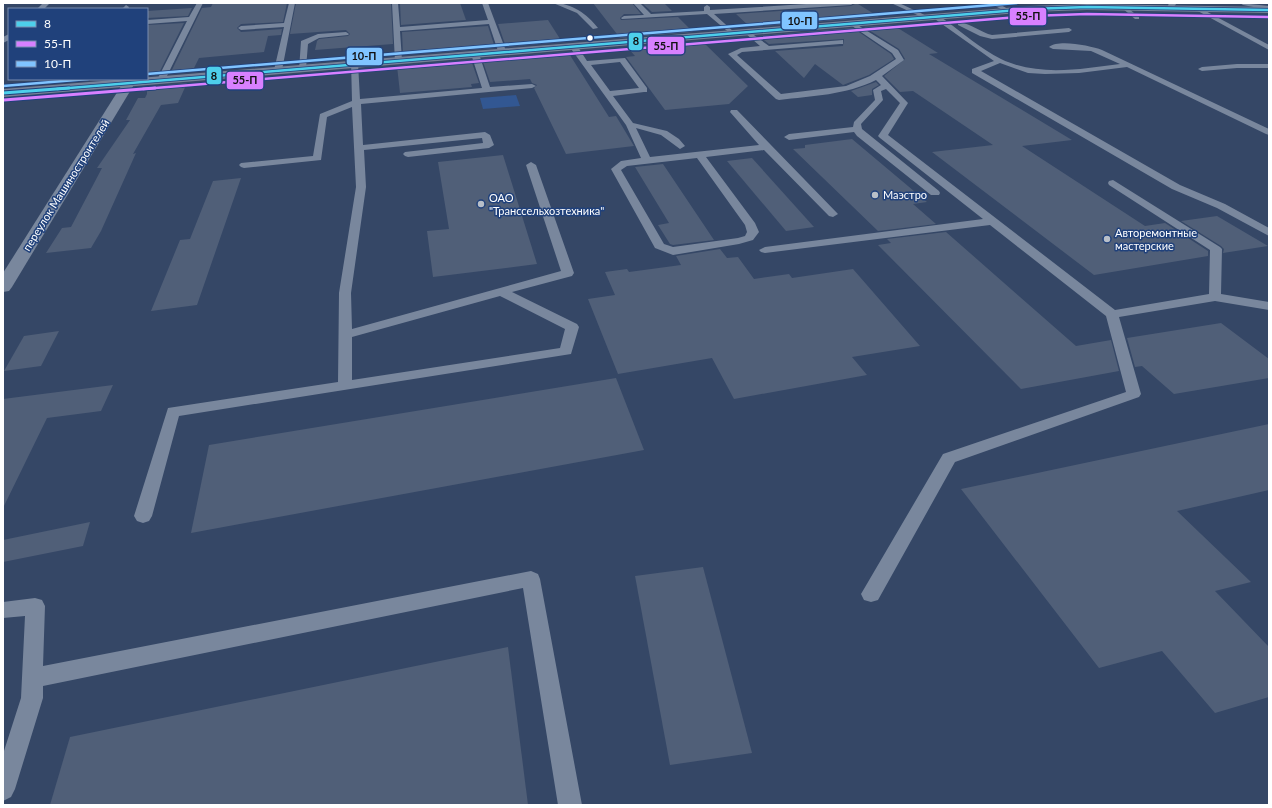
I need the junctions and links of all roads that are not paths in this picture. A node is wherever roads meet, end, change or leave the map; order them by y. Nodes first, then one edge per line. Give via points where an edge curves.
1 (200, 3) edge
2 (292, 3) edge
3 (395, 3) edge
4 (485, 3) edge
5 (556, 3) edge
6 (636, 3) edge
7 (706, 3) edge
8 (851, 3) edge
9 (894, 3) edge
10 (992, 3) edge
11 (1243, 3) edge
12 (1097, 5) edge
13 (1172, 6) edge
14 (1124, 7) junction
15 (675, 8) dead end
16 (1198, 9) junction
17 (1269, 9) edge
18 (1007, 10) junction
19 (707, 11) junction
20 (680, 14) junction
21 (649, 16) junction
22 (930, 17) junction
23 (624, 18) dead end
24 (1137, 18) dead end
25 (192, 19) junction
26 (943, 21) junction
27 (491, 22) junction
28 (851, 23) junction
29 (151, 24) edge
30 (288, 25) junction
31 (241, 28) dead end
32 (595, 28) dead end
33 (396, 29) junction
34 (1069, 30) dead end
35 (748, 32) junction
36 (732, 33) junction
37 (346, 34) dead end
38 (840, 42) dead end
39 (1265, 44) edge
40 (573, 46) junction
41 (1053, 47) dead end
42 (767, 48) junction
43 (1269, 48) edge
44 (502, 51) junction
45 (474, 54) junction
46 (398, 60) junction
47 (999, 61) junction
48 (586, 63) junction
49 (354, 64) junction
50 (1128, 66) junction
51 (1269, 66) edge
52 (302, 68) junction
53 (1202, 69) dead end
54 (278, 70) junction
55 (877, 76) junction
56 (161, 80) junction
57 (129, 83) junction
58 (532, 86) dead end
59 (886, 86) junction
60 (487, 90) junction
61 (607, 94) junction
62 (4, 95) edge
63 (356, 102) junction
64 (734, 112) dead end
65 (630, 125) junction
66 (857, 129) junction
67 (1269, 132) edge
68 (789, 137) dead end
69 (680, 146) dead end
70 (766, 147) junction
71 (359, 148) junction
72 (408, 154) dead end
73 (700, 155) junction
74 (647, 161) junction
75 (244, 165) dead end
76 (531, 165) dead end
77 (1112, 183) dead end
78 (935, 193) dead end
79 (833, 214) dead end
80 (993, 220) junction
81 (1269, 233) edge
82 (765, 250) dead end
83 (3, 287) edge
84 (502, 292) junction
85 (1215, 297) junction
86 (1269, 306) edge
87 (1112, 314) junction
88 (345, 335) junction
89 (345, 386) junction
90 (143, 516) dead end
91 (870, 594) dead end
92 (3, 610) edge
93 (33, 678) junction
94 (3, 788) edge
95 (570, 805) edge

1 - 25 lane
2 - 30 lane
3 - 33 lane
4 - 27 lane
5 - 32 lane via 579,12
6 - 21 lane
7 - 19 lane
8 - 19 lane
9 - 22 lane
10 - 18 lane
11 - 17 lane
12 - 14 main road
12 - 18 main road
13 - 14 main road
13 - 16 main road
14 - 24 lane
15 - 20 lane
16 - 17 main road
16 - 39 lane
18 - 22 main road
19 - 20 lane
19 - 36 lane
20 - 21 lane
21 - 23 lane
22 - 26 lane
22 - 28 main road
25 - 29 lane
25 - 56 lane
26 - 34 lane via 958,23 992,37
26 - 47 lane
27 - 33 lane
27 - 44 lane
28 - 35 main road
28 - 55 lane via 895,52 900,60
30 - 31 lane
30 - 54 lane
33 - 46 lane
35 - 36 main road
35 - 42 lane
36 - 40 main road
37 - 52 lane via 318,37 304,43
38 - 42 lane
39 - 43 lane
40 - 44 main road
40 - 48 lane
41 - 50 lane via 1093,48
42 - 55 lane via 741,50 732,54 779,97 844,88
44 - 45 main road
45 - 46 main road
45 - 60 lane
46 - 49 main road
47 - 50 lane via 1025,69 1050,72
47 - 81 lane via 975,71 1176,187 1222,206
48 - 61 lane
48 - 61 lane via 622,60 644,90
49 - 52 main road
49 - 63 lane
50 - 67 lane
51 - 53 lane
52 - 54 main road
54 - 56 main road
55 - 59 lane
56 - 57 main road
57 - 62 main road
57 - 83 street, переулок Машиностроителей
58 - 60 lane
59 - 66 lane via 877,90 879,100 857,124
59 - 80 lane via 904,103 883,136
60 - 63 lane
61 - 65 lane
63 - 71 lane
63 - 75 lane via 323,116 318,158
64 - 70 lane
65 - 69 lane via 646,127 672,137
65 - 74 lane
66 - 68 lane
66 - 78 lane
70 - 73 lane
70 - 79 lane
71 - 72 lane via 485,135 488,145
71 - 88 lane via 361,187 345,293
73 - 74 lane
73 - 74 lane via 751,225 752,232 749,238 739,242 664,250 659,246 616,169 624,163
76 - 84 lane via 568,273
77 - 85 lane via 1216,249
80 - 82 lane
80 - 87 lane
84 - 88 lane
84 - 89 lane via 572,327 566,351
85 - 86 lane
85 - 87 lane
87 - 91 lane via 1134,394 949,458
88 - 89 lane
89 - 90 lane via 173,412
92 - 93 lane via 35,606
93 - 94 lane via 32,698
93 - 95 lane via 531,579

